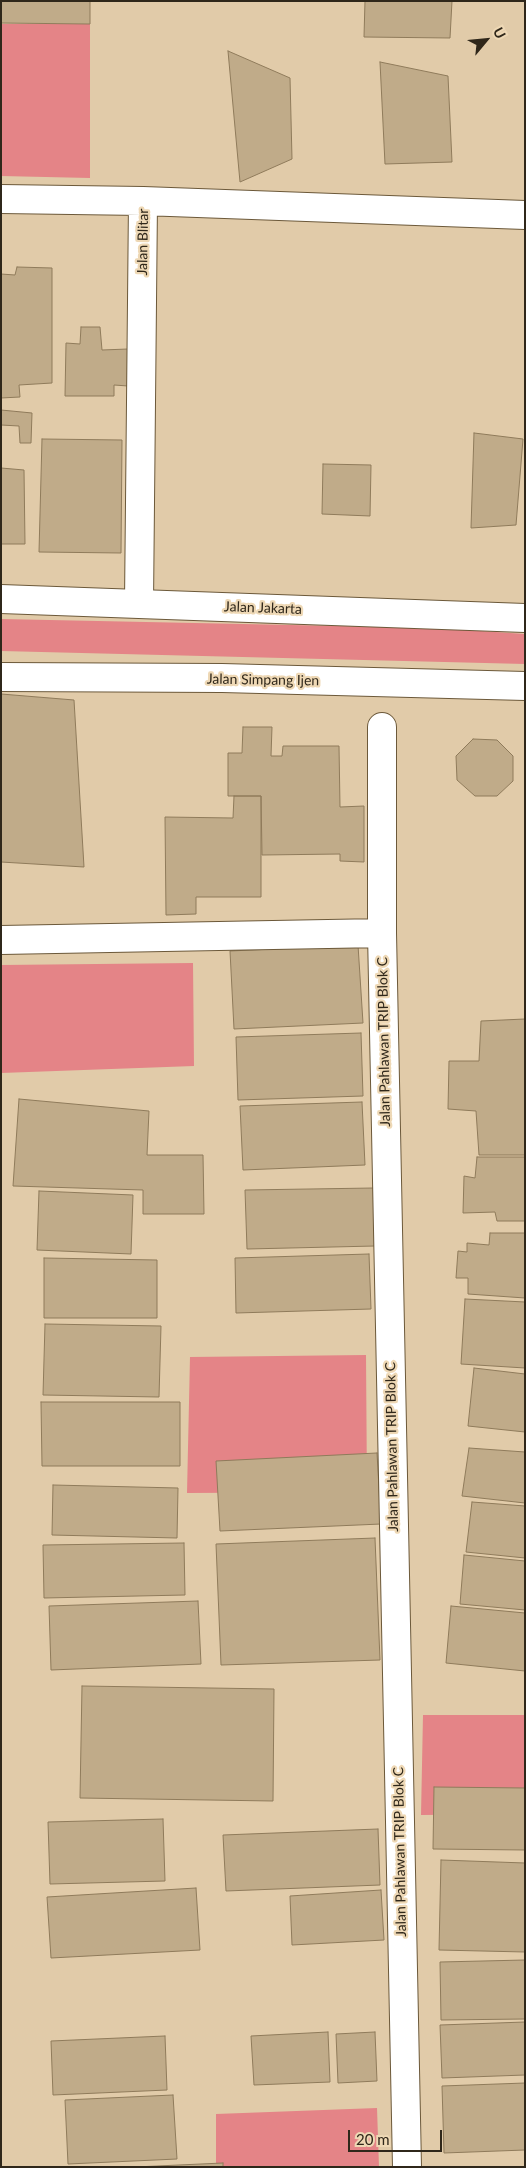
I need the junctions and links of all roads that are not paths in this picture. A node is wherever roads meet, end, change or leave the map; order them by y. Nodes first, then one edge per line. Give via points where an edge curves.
1 (1, 199) edge
2 (143, 202) junction
3 (525, 215) edge
4 (1, 599) edge
5 (139, 603) junction
6 (525, 618) edge
7 (1, 677) edge
8 (525, 686) edge
9 (382, 727) dead end
10 (382, 933) junction
11 (1, 940) edge
12 (407, 2167) edge

1 - 2 street
2 - 3 street, Jalan Blitar
2 - 5 street, Jalan Blitar
4 - 5 street, Jalan Jakarta
5 - 6 street, Jalan Jakarta
7 - 8 street, Jalan Simpang Ijen via 222,678
9 - 10 street, Jalan Pahlawan TRIP Blok C
10 - 11 street
10 - 12 street, Jalan Pahlawan TRIP Blok C

